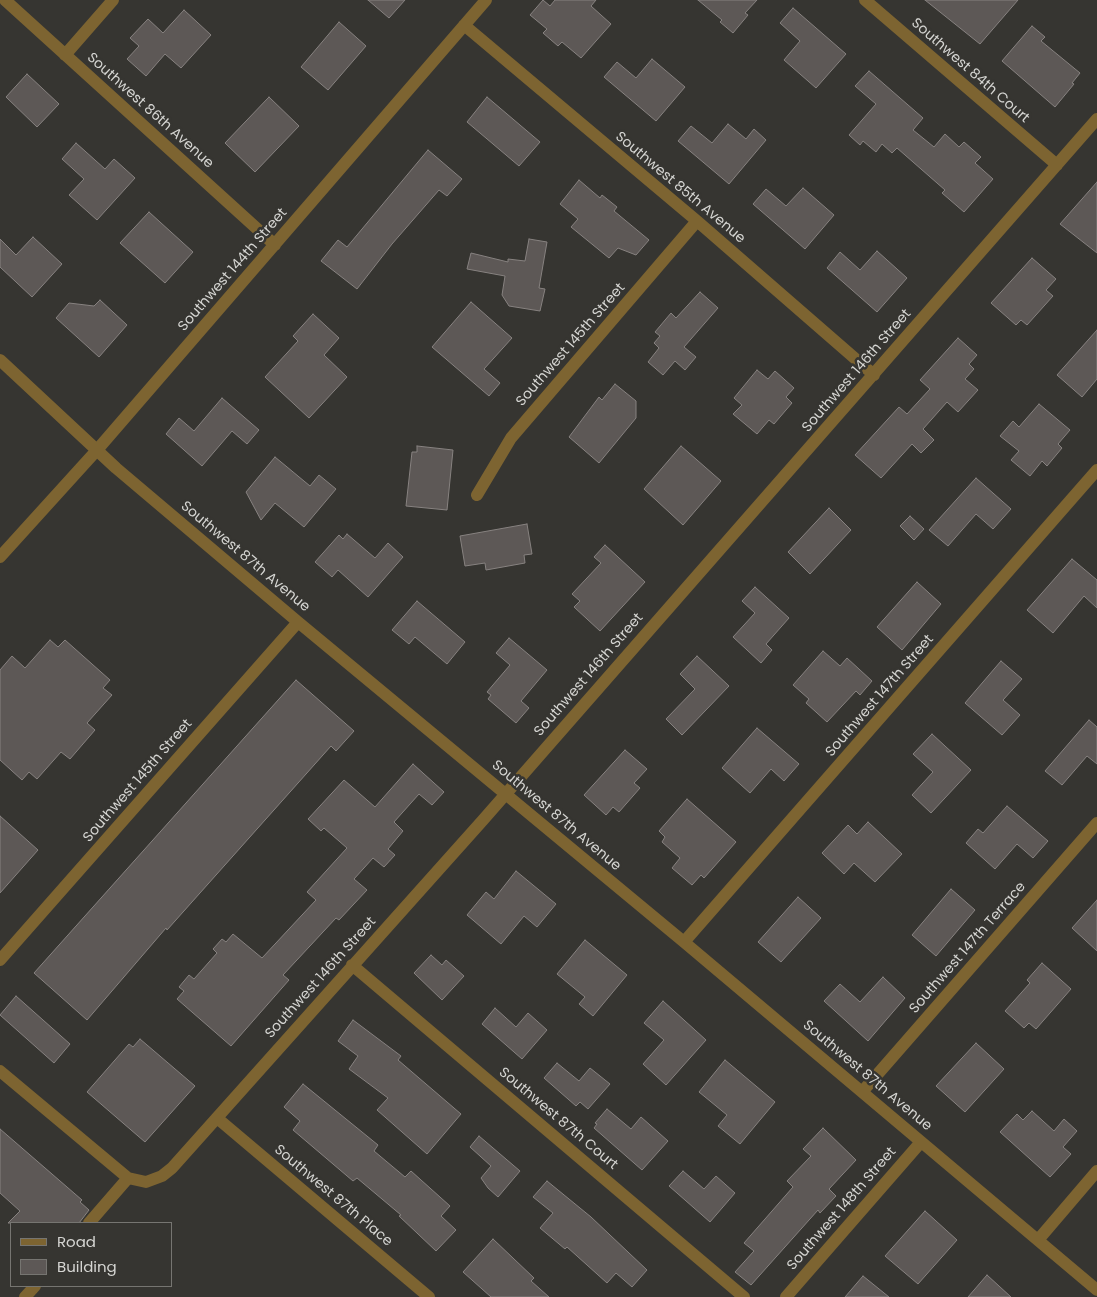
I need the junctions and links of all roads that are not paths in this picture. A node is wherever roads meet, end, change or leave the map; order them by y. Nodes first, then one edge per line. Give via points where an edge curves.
1 (5, 0) edge
2 (113, 0) edge
3 (486, 0) edge
4 (864, 0) edge
5 (464, 26) junction
6 (65, 54) junction
7 (1097, 118) edge
8 (1057, 165) junction
9 (697, 221) junction
10 (275, 245) junction
11 (0, 360) edge
12 (874, 375) junction
13 (97, 450) junction
14 (1097, 470) edge
15 (478, 495) dead end
16 (0, 557) edge
17 (298, 622) junction
18 (506, 793) junction
19 (1097, 823) edge
20 (684, 942) junction
21 (0, 960) edge
22 (352, 965) junction
23 (0, 1071) edge
24 (862, 1092) junction
25 (217, 1118) junction
26 (921, 1142) junction
27 (1097, 1171) edge
28 (128, 1178) junction
29 (91, 1222) edge
30 (1038, 1240) junction
31 (34, 1287) edge
32 (1097, 1290) edge
33 (25, 1297) edge
34 (429, 1297) edge
35 (744, 1297) edge
36 (786, 1297) edge

1 - 6 street, Southwest 86th Avenue
2 - 6 street
3 - 5 street, Southwest 144th Street
4 - 8 street, Southwest 84th Court
5 - 9 street, Southwest 85th Avenue
5 - 10 street, Southwest 144th Street
6 - 10 street, Southwest 86th Avenue
7 - 8 street, Southwest 146th Street
8 - 12 street, Southwest 146th Street
9 - 12 street, Southwest 85th Avenue
9 - 15 street, Southwest 145th Street via 511,438
10 - 13 street, Southwest 144th Street
11 - 13 street, Southwest 87th Avenue
12 - 18 street, Southwest 146th Street
13 - 16 street, Southwest 144th Street
13 - 17 street, Southwest 87th Avenue
14 - 20 street, Southwest 147th Street
17 - 18 street, Southwest 87th Avenue
17 - 21 street, Southwest 145th Street
18 - 20 street, Southwest 87th Avenue
18 - 22 street, Southwest 146th Street
19 - 24 street, Southwest 147th Terrace
20 - 24 street, Southwest 87th Avenue
22 - 25 street, Southwest 146th Street
22 - 35 street, Southwest 87th Court
23 - 28 street
24 - 26 street, Southwest 87th Avenue
25 - 28 street, Southwest 146th Street via 162,1176 146,1182
25 - 34 street, Southwest 87th Place
26 - 30 street, Southwest 87th Avenue
26 - 36 street, Southwest 148th Street
27 - 30 street
28 - 29 street
30 - 32 street, Southwest 87th Avenue
31 - 33 street

